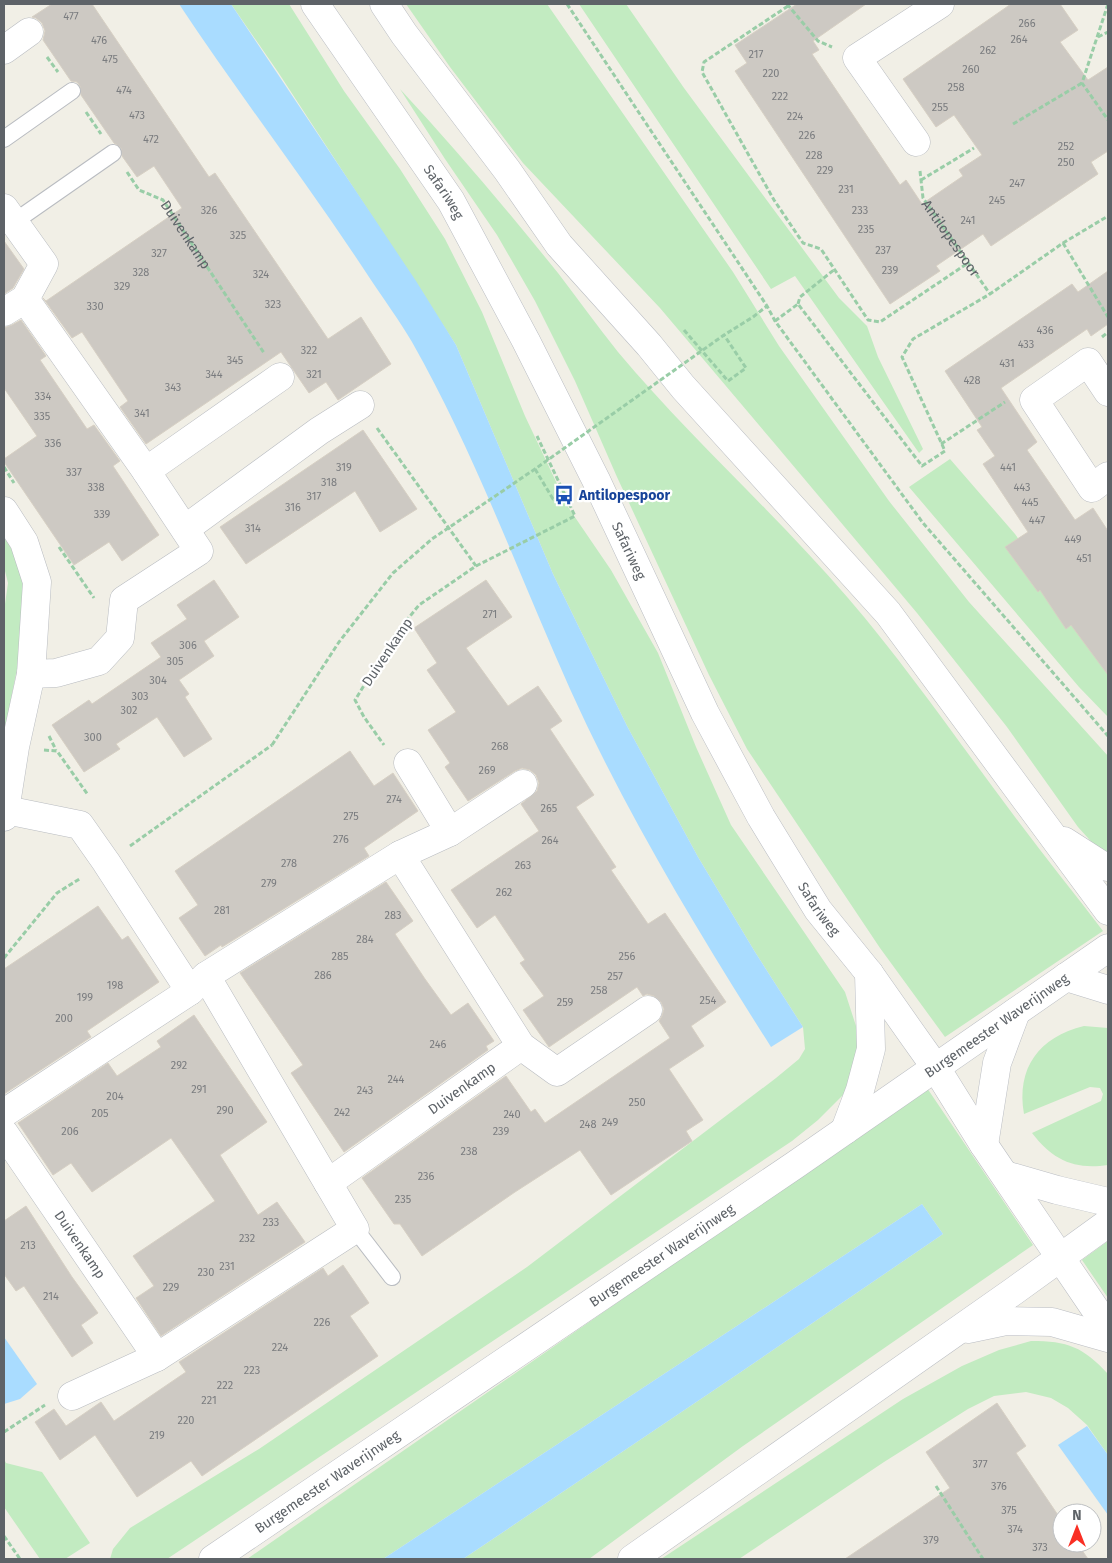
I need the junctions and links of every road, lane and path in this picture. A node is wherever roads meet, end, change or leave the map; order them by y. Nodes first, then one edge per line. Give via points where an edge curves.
1 (315, 4) edge
2 (384, 4) edge
3 (567, 4) edge
4 (940, 4) edge
5 (1108, 4) edge
6 (788, 5) edge
7 (29, 32) joint
8 (1108, 32) edge
9 (1098, 38) junction
10 (4, 50) edge
11 (857, 58) junction
12 (1082, 83) junction
13 (72, 91) junction
14 (1108, 120) edge
15 (1013, 124) dead end
16 (4, 139) edge
17 (916, 142) joint
18 (974, 148) dead end
19 (113, 153) junction
20 (921, 180) junction
21 (9, 215) edge
22 (1108, 216) edge
23 (1063, 243) junction
24 (968, 263) junction
25 (835, 269) junction
26 (990, 294) junction
27 (798, 304) junction
28 (14, 306) edge
29 (767, 306) junction
30 (1108, 317) edge
31 (775, 322) junction
32 (684, 330) dead end
33 (724, 335) junction
34 (280, 376) joint
35 (1108, 392) edge
36 (360, 405) joint
37 (958, 433) dead end
38 (537, 435) dead end
39 (941, 444) junction
40 (4, 467) edge
41 (535, 469) junction
42 (146, 472) junction
43 (1108, 476) edge
44 (564, 494) junction
45 (11, 500) edge
46 (185, 529) junction
47 (55, 542) dead end
48 (476, 566) junction
49 (96, 601) dead end
50 (31, 674) junction
51 (1108, 736) edge
52 (15, 747) junction
53 (408, 762) joint
54 (523, 784) dead end
55 (92, 802) dead end
56 (5, 813) edge
57 (450, 832) junction
58 (1052, 833) junction
59 (400, 855) junction
60 (106, 862) junction
61 (1108, 867) edge
62 (1108, 911) edge
63 (1108, 948) edge
64 (4, 958) edge
65 (869, 973) junction
66 (1066, 977) junction
67 (198, 983) junction
68 (1108, 990) edge
69 (648, 1010) dead end
70 (1016, 1012) junction
71 (521, 1046) junction
72 (936, 1068) junction
73 (4, 1113) edge
74 (845, 1130) junction
75 (4, 1133) edge
76 (984, 1145) junction
77 (1005, 1175) junction
78 (328, 1183) junction
79 (1108, 1202) edge
80 (1108, 1223) edge
81 (356, 1229) junction
82 (1060, 1257) junction
83 (392, 1276) dead end
84 (1108, 1328) edge
85 (956, 1331) junction
86 (1108, 1338) edge
87 (157, 1357) junction
88 (72, 1396) joint
89 (4, 1432) edge
90 (936, 1486) dead end
91 (4, 1536) edge
92 (20, 1559) edge
93 (213, 1559) edge
94 (632, 1559) edge
95 (983, 1559) edge

1 - 65 street, Safariweg via 451,201 596,480 705,713 761,817 818,910
2 - 58 street via 559,245 888,613
3 - 29 path
4 - 11 street
5 - 9 path
6 - 11 path via 818,41
6 - 25 path via 704,62 702,72 774,200 803,243 821,249
7 - 10 street
7 - 13 path, Duivenkamp
8 - 9 path
9 - 12 path
11 - 17 street
12 - 14 path
12 - 15 path
13 - 16 lane
13 - 19 path, Duivenkamp
17 - 20 path, Antilopespoor
18 - 20 path
19 - 21 lane
19 - 34 path, Duivenkamp via 139,190 163,200
20 - 24 path, Antilopespoor via 923,198
21 - 28 street via 44,264
22 - 23 path
23 - 26 path
23 - 30 path
24 - 25 path via 880,322 868,320
24 - 26 path, Antilopespoor
25 - 27 path via 800,297
26 - 39 path via 913,339 902,357
27 - 31 path
27 - 39 path via 922,466 944,451
28 - 42 street
29 - 31 path
29 - 33 path, bridge
31 - 51 path via 923,523
32 - 33 path via 728,381 746,368
33 - 41 path, bridge
34 - 42 street
35 - 43 street via 1088,362 1034,400 1092,488
36 - 46 street
36 - 48 path
37 - 39 path
38 - 44 path
40 - 45 path
41 - 44 path via 553,499
41 - 60 path, bridge via 432,539 393,573 339,642 272,745
42 - 46 street
44 - 48 path via 575,516
45 - 50 street via 36,582
46 - 50 street via 199,551 124,600 120,638 99,661 56,673
47 - 49 path
48 - 53 path, Duivenkamp via 419,605 398,632 356,700 364,718 390,752
50 - 52 street
52 - 55 path via 57,751
52 - 56 street
53 - 57 street
54 - 57 street
56 - 60 street via 80,826
57 - 59 street
58 - 61 street
58 - 62 street
59 - 67 street
59 - 71 street
60 - 64 path via 57,893
60 - 67 street
63 - 66 street, Burgemeester Waverijnweg
65 - 72 street, Safariweg
65 - 74 street via 871,1050
66 - 68 street
66 - 70 street, Burgemeester Waverijnweg
67 - 73 street
67 - 78 street
69 - 71 street via 557,1072
70 - 72 street, Burgemeester Waverijnweg
70 - 76 street via 998,1063
71 - 78 street, Duivenkamp
72 - 74 street, Burgemeester Waverijnweg
72 - 76 street, Safariweg
74 - 93 street, Burgemeester Waverijnweg
75 - 87 street, Duivenkamp
76 - 77 street, Safariweg
77 - 79 street
77 - 82 street, Safariweg
78 - 81 street
80 - 82 street
81 - 83 lane
81 - 87 street
82 - 84 street, Safariweg
82 - 85 street
85 - 86 street via 1006,1321 1052,1322
85 - 94 street
87 - 88 street
88 - 89 path via 60,1395
90 - 95 path
91 - 92 path

